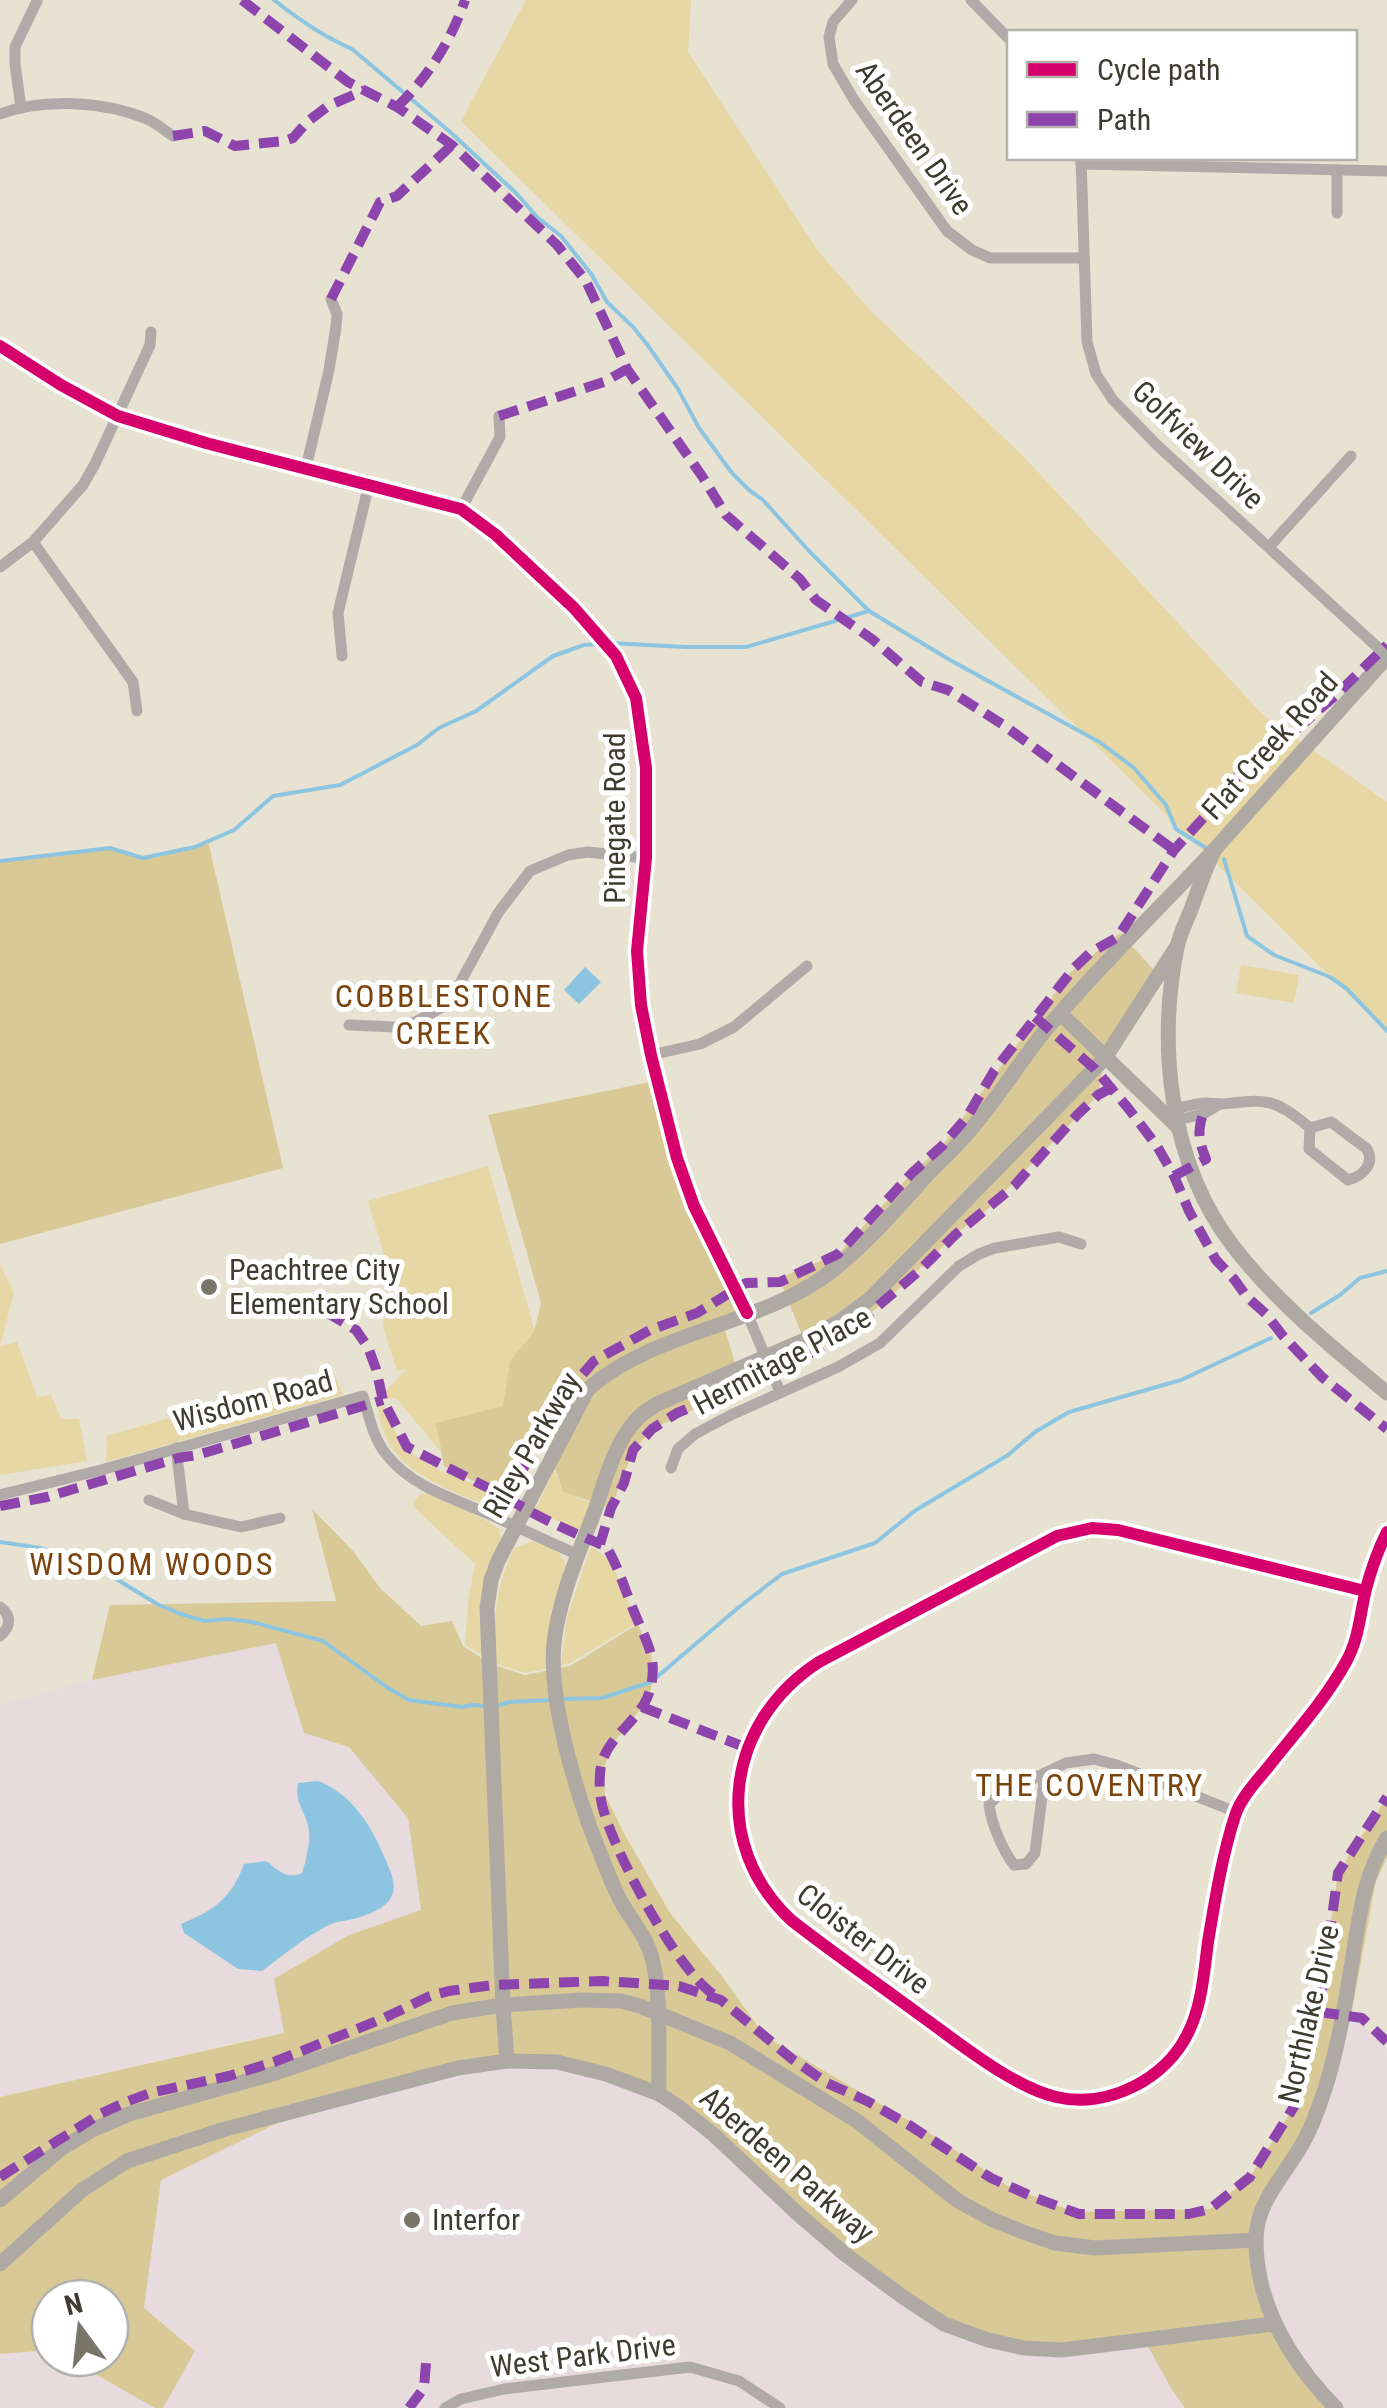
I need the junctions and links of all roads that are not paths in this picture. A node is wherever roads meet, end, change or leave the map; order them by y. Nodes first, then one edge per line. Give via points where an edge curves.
1 (852, 0) edge
2 (971, 0) edge
3 (36, 1) edge
4 (1007, 37) edge
5 (20, 108) junction
6 (0, 114) edge
7 (173, 136) dead end
8 (1081, 161) edge
9 (1337, 170) junction
10 (1387, 170) edge
11 (1337, 213) dead end
12 (1084, 258) junction
13 (331, 299) dead end
14 (150, 332) dead end
15 (0, 346) edge
16 (118, 416) junction
17 (499, 416) dead end
18 (1350, 456) dead end
19 (306, 468) junction
20 (369, 484) junction
21 (461, 509) junction
22 (33, 542) junction
23 (1268, 547) junction
24 (0, 567) edge
25 (342, 656) dead end
26 (1387, 656) edge
27 (137, 711) dead end
28 (1215, 849) junction
29 (646, 858) junction
30 (1177, 946) junction
31 (807, 966) dead end
32 (1060, 1013) junction
33 (350, 1025) dead end
34 (651, 1056) junction
35 (1105, 1058) junction
36 (1177, 1119) junction
37 (1310, 1128) junction
38 (1081, 1244) dead end
39 (747, 1313) junction
40 (765, 1358) junction
41 (780, 1392) junction
42 (1387, 1393) edge
43 (176, 1448) junction
44 (671, 1468) dead end
45 (0, 1495) edge
46 (150, 1500) dead end
47 (184, 1514) junction
48 (280, 1518) dead end
49 (516, 1527) junction
50 (1387, 1532) edge
51 (578, 1555) junction
52 (1365, 1591) junction
53 (0, 1606) edge
54 (0, 1636) edge
55 (1045, 1773) junction
56 (1236, 1812) junction
57 (1387, 1838) edge
58 (502, 2005) junction
59 (657, 2012) junction
60 (507, 2061) junction
61 (659, 2094) junction
62 (0, 2200) edge
63 (1256, 2240) junction
64 (0, 2264) edge
65 (1274, 2324) junction
66 (445, 2408) edge
67 (780, 2408) edge
68 (1336, 2408) edge

1 - 12 street, Aberdeen Drive via 833,22 833,64 946,232 990,258
2 - 4 street
3 - 5 street via 15,46
5 - 6 street
5 - 7 street via 66,104 125,112
8 - 9 street
8 - 12 street, Golfview Drive
9 - 10 street
9 - 11 street
12 - 23 street, Golfview Drive via 1087,342 1096,374 1124,412
13 - 19 street via 336,327
14 - 16 street
15 - 16 street, Pinegate Road
16 - 19 street, Pinegate Road
16 - 22 street via 83,485
17 - 21 street via 500,436
18 - 23 street
19 - 20 street, Pinegate Road
20 - 21 street, Pinegate Road
20 - 25 street via 338,613
21 - 29 street, Pinegate Road via 574,608 611,650 632,688 646,768
22 - 24 street
22 - 27 street via 133,682
23 - 26 street, Golfview Drive
26 - 28 street, Flat Creek Road
28 - 30 street, Flat Creek Road
28 - 32 street, Riley Parkway
29 - 33 street via 588,852 530,871 442,1008 396,1027
29 - 34 street, Pinegate Road via 637,951
30 - 35 street
30 - 36 street, Flat Creek Road via 1166,1036
31 - 34 street via 734,1027
32 - 35 street
32 - 39 street, Riley Parkway via 971,1130 854,1252 795,1294
34 - 39 street, Pinegate Road via 694,1206
35 - 36 street
35 - 40 street via 871,1298
36 - 37 street via 1203,1102 1248,1100 1286,1109
36 - 42 street, Flat Creek Road via 1196,1179 1231,1244 1277,1295
37 - 37 street via 1309,1149 1348,1180 1363,1174 1368,1149 1331,1122
38 - 41 street, Hermitage Place via 1059,1237 979,1254 880,1343
39 - 40 street, Pinegate Road
39 - 49 street, Riley Parkway via 649,1351 588,1388
40 - 41 street, Pinegate Road
40 - 51 street via 638,1418 610,1466
41 - 44 street, Hermitage Place via 695,1434 678,1448
43 - 45 street, Wisdom Road
43 - 47 street
43 - 49 street, Wisdom Road via 363,1396 376,1438 401,1470 442,1496
46 - 47 street
47 - 48 street via 241,1527
49 - 51 street, Wisdom Road
49 - 58 street, Riley Parkway via 498,1562 487,1608
50 - 52 street, Cloister Drive
51 - 59 street via 555,1640 559,1712 597,1847 653,1960
52 - 56 street, Cloister Drive via 1348,1660
52 - 56 street, Cloister Drive via 1139,1534 1072,1532 804,1672 762,1716 739,1784 742,1839 778,1907 965,2047 1026,2084 1073,2100 1134,2087 1178,2052 1198,2010
53 - 54 street via 9,1620
55 - 55 street via 989,1805 1014,1864 1026,1864 1035,1853
55 - 56 street via 1076,1760 1102,1761
57 - 63 street, Northlake Drive via 1366,1884 1326,2086 1305,2140 1259,2213
58 - 59 street, Aberdeen Parkway via 582,2000
58 - 60 street, Riley Parkway
58 - 62 street, Aberdeen Parkway via 452,2013 109,2122 62,2148
59 - 61 street
59 - 63 street, Aberdeen Parkway via 730,2043 857,2121 958,2201 993,2220 1056,2243 1095,2248
60 - 61 street, Aberdeen Parkway via 557,2062
60 - 64 street, Aberdeen Parkway via 222,2130 127,2161 82,2190
61 - 65 street, Aberdeen Parkway via 846,2255 944,2324 1024,2348 1062,2350
63 - 65 street, Northlake Drive
65 - 68 street, Northlake Drive
66 - 67 street, West Park Drive via 504,2389 690,2367 738,2381

